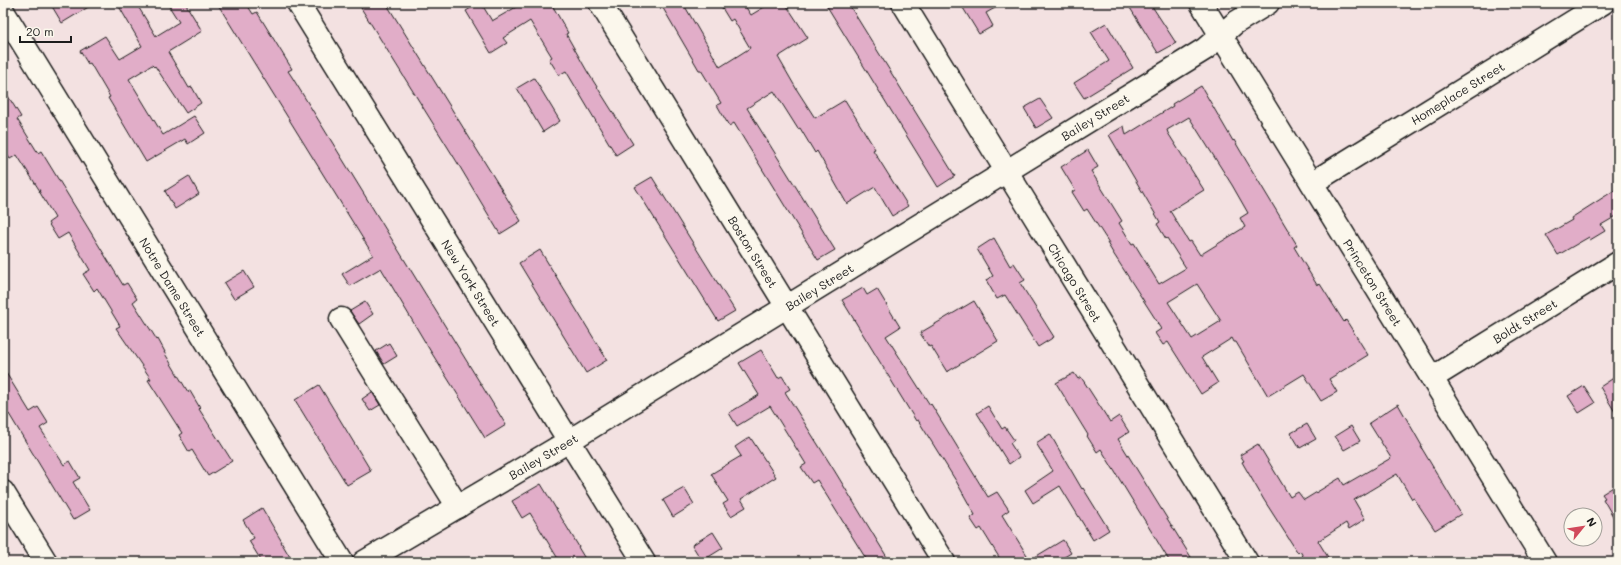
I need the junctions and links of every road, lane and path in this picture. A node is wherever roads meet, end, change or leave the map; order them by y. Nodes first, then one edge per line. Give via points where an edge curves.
1 (298, 3) edge
2 (600, 3) edge
3 (904, 3) edge
4 (1201, 3) edge
5 (1268, 3) edge
6 (1603, 3) edge
7 (3, 11) edge
8 (1221, 36) junction
9 (1007, 171) junction
10 (1312, 183) junction
11 (1618, 263) edge
12 (787, 307) junction
13 (341, 319) dead end
14 (1432, 378) junction
15 (569, 441) junction
16 (3, 492) edge
17 (458, 507) junction
18 (46, 562) edge
19 (342, 562) edge
20 (364, 562) edge
21 (644, 562) edge
22 (944, 562) edge
23 (1247, 562) edge
24 (1545, 562) edge

1 - 15 street, New York Street
2 - 12 street, Boston Street
3 - 9 street, Chicago Street
4 - 8 street, Princeton Street
5 - 8 street, Bailey Street via 1235,23
6 - 10 street, Homeplace Street
7 - 19 street, Notre Dame Street
8 - 9 street, Bailey Street via 1205,49
8 - 10 street, Princeton Street
9 - 12 street, Bailey Street
9 - 23 street, Chicago Street
10 - 14 street, Princeton Street
11 - 14 street, Boldt Street
12 - 15 street, Bailey Street
12 - 22 street, Boston Street
13 - 17 street
14 - 24 street, Princeton Street
15 - 17 street, Bailey Street
15 - 21 street, New York Street
16 - 18 street
17 - 20 street, Bailey Street

